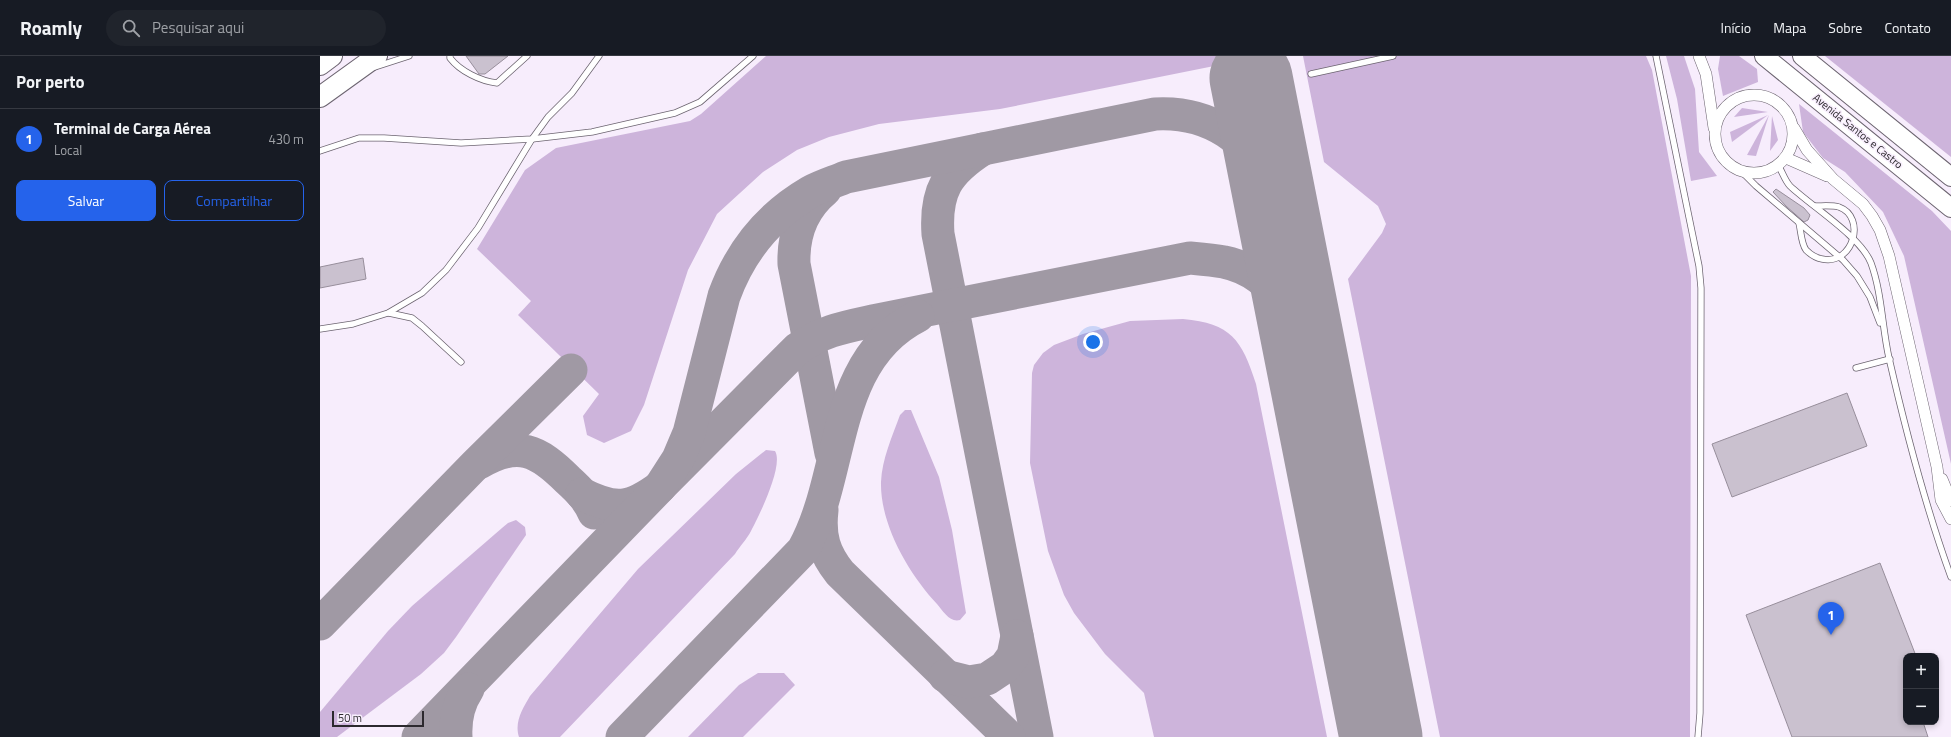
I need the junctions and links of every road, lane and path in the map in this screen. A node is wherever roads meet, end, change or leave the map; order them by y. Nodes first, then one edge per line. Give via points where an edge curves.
1 (332, 56) edge
2 (377, 56) edge
3 (409, 56) edge
4 (450, 56) edge
5 (527, 56) edge
6 (599, 56) edge
7 (753, 56) edge
8 (1393, 56) edge
9 (1656, 56) edge
10 (1699, 56) edge
11 (1764, 56) edge
12 (1802, 56) edge
13 (320, 65) edge
14 (354, 74) junction
15 (1311, 74) dead end
16 (320, 97) edge
17 (1794, 128) junction
18 (1715, 134) junction
19 (532, 139) junction
20 (320, 151) edge
21 (1782, 161) junction
22 (1741, 171) junction
23 (1951, 177) edge
24 (1833, 179) junction
25 (1815, 206) junction
26 (1951, 208) edge
27 (1799, 223) junction
28 (1854, 240) junction
29 (1839, 257) junction
30 (388, 313) junction
31 (320, 329) edge
32 (1884, 332) junction
33 (1890, 359) junction
34 (461, 362) dead end
35 (1856, 368) dead end
36 (1937, 468) junction
37 (1951, 501) edge
38 (1951, 519) edge
39 (1951, 577) edge
40 (1698, 737) edge

1 - 13 highway
2 - 14 highway
3 - 14 lane
4 - 5 lane via 456,66 485,82 497,83
6 - 19 lane via 572,93 548,117
7 - 19 lane via 700,102 675,112 592,132
8 - 15 lane
9 - 40 lane via 1701,288
10 - 18 street via 1706,74
11 - 26 main road, Avenida Santos e Castro
12 - 23 main road, Avenida Santos e Castro
14 - 16 highway
17 - 18 street via 1790,116 1782,105 1758,94 1745,95 1733,100 1717,121
17 - 21 street via 1793,142
17 - 24 street via 1807,150
18 - 22 street via 1716,144 1725,160
19 - 20 lane via 461,143 359,138
19 - 30 lane via 501,192 446,270 422,293
21 - 22 street via 1760,172
21 - 24 street via 1808,166
21 - 25 lane via 1789,185
22 - 27 lane
24 - 36 street via 1863,204 1880,230 1889,256
25 - 28 lane
25 - 28 lane via 1841,208 1850,216 1854,226
27 - 29 lane
27 - 29 lane via 1806,250 1816,258 1828,260
28 - 29 lane
28 - 32 lane via 1871,263
29 - 32 lane via 1858,276 1870,297
30 - 31 lane via 353,324
30 - 34 lane via 412,318
32 - 33 lane
33 - 35 lane
33 - 39 lane via 1924,498
36 - 37 street
36 - 38 street via 1941,500

